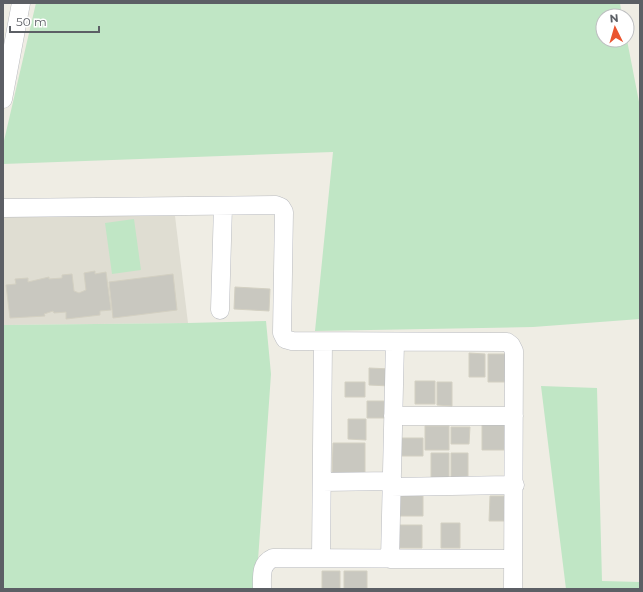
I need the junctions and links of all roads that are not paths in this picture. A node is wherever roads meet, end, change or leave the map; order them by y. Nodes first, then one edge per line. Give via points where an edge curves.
1 (21, 3) edge
2 (3, 99) edge
3 (223, 206) junction
4 (3, 208) edge
5 (220, 310) dead end
6 (323, 342) junction
7 (395, 342) junction
8 (393, 416) junction
9 (514, 416) junction
10 (322, 482) junction
11 (391, 484) junction
12 (515, 485) junction
13 (321, 558) junction
14 (390, 558) junction
15 (513, 559) junction
16 (262, 589) edge
17 (513, 589) edge

1 - 2 street
3 - 4 street
3 - 5 street
3 - 6 street via 281,207 284,212 282,333 285,338 292,341
6 - 7 street
6 - 10 street
7 - 8 street
7 - 9 street via 507,342 512,345
8 - 9 street
8 - 11 street
9 - 12 street
10 - 11 street
10 - 13 street
11 - 12 street
11 - 14 street
12 - 15 street
13 - 14 street
13 - 16 street via 273,558 267,561 262,567
14 - 15 street
15 - 17 street

